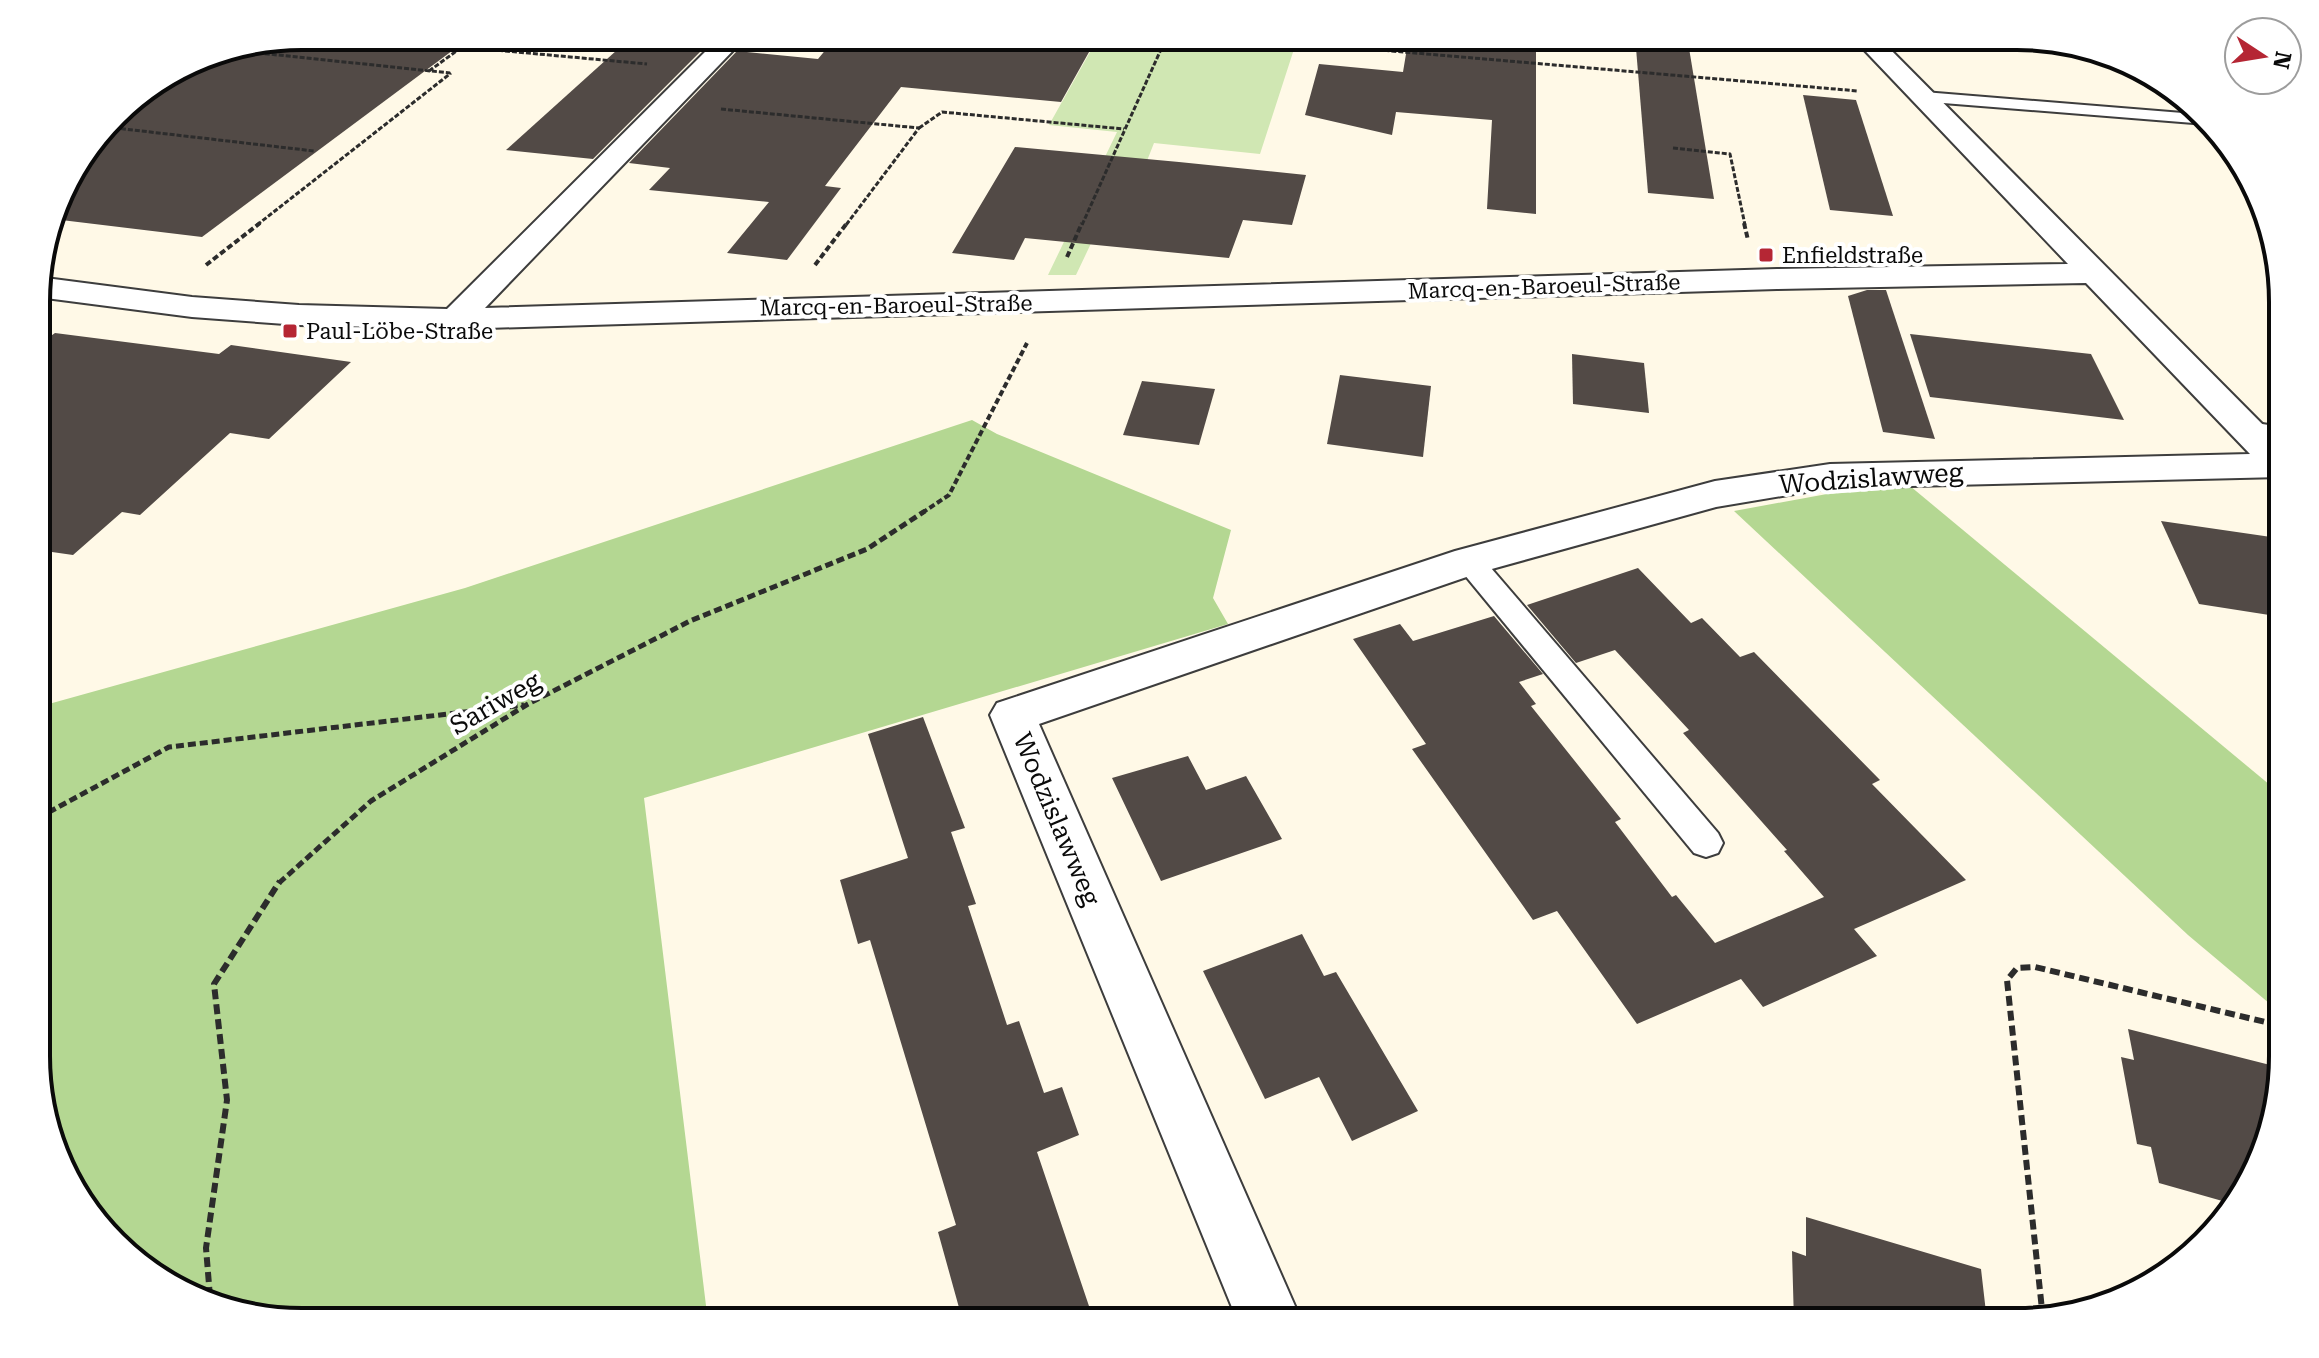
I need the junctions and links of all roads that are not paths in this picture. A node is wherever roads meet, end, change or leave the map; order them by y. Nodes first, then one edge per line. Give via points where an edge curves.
1 (721, 50) edge
2 (1877, 50) edge
3 (1924, 97) junction
4 (2190, 119) edge
5 (2095, 273) junction
6 (51, 289) edge
7 (456, 319) junction
8 (2266, 432) edge
9 (2268, 465) edge
10 (1469, 561) junction
11 (1706, 843) dead end
12 (1264, 1307) edge

1 - 7 street
2 - 3 street
3 - 4 lane
3 - 5 street
5 - 7 street, Marcq-en-Baroeul-Straße
5 - 8 street
6 - 7 street, Marcq-en-Baroeul-Straße via 299,315
9 - 10 street, Wodzislawweg via 1830,476 1715,494
10 - 11 lane
10 - 12 street, Wodzislawweg via 1013,715

